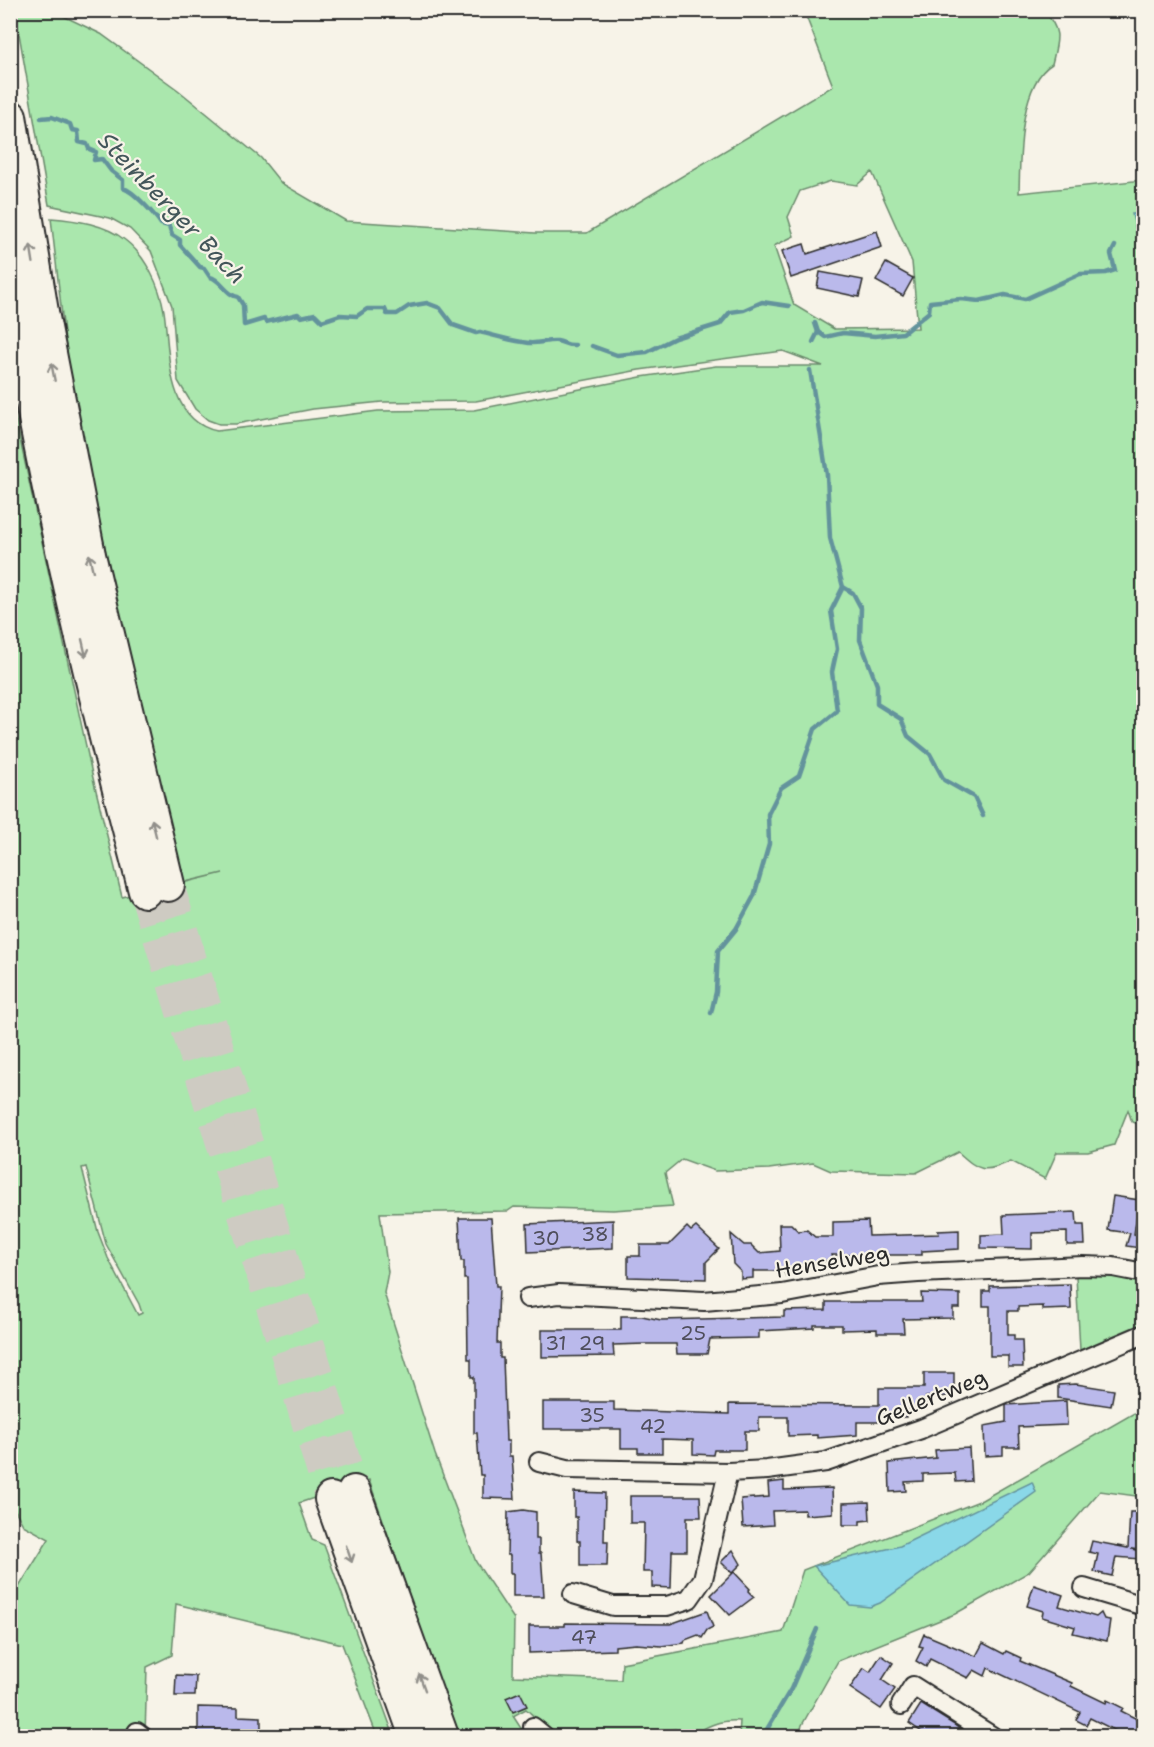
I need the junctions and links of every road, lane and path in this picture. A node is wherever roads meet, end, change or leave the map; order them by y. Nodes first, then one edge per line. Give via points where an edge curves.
1 (10, 116) edge
2 (10, 277) edge
3 (29, 314) junction
4 (157, 888) tunnel mouth
5 (1143, 1273) edge
6 (528, 1298) dead end
7 (1143, 1334) edge
8 (539, 1462) dead end
9 (728, 1472) junction
10 (1084, 1588) dead end
11 (573, 1594) dead end
12 (1143, 1606) edge
13 (901, 1705) dead end
14 (416, 1737) edge
15 (442, 1737) edge
16 (992, 1737) edge

3 -> 1 highway
2 - 3 highway
3 - 4 highway via 64,559 108,751
5 - 6 street, Henselweg via 1113,1266 918,1273 878,1276 782,1294 704,1301 559,1294
7 - 9 street, Gellertweg via 876,1446 826,1462
8 - 9 street, Gellertweg via 567,1469
9 - 11 street via 703,1579 689,1599 667,1606 613,1606
10 - 12 street
13 - 16 street via 914,1686
15 -> 14 highway via 342,1495

